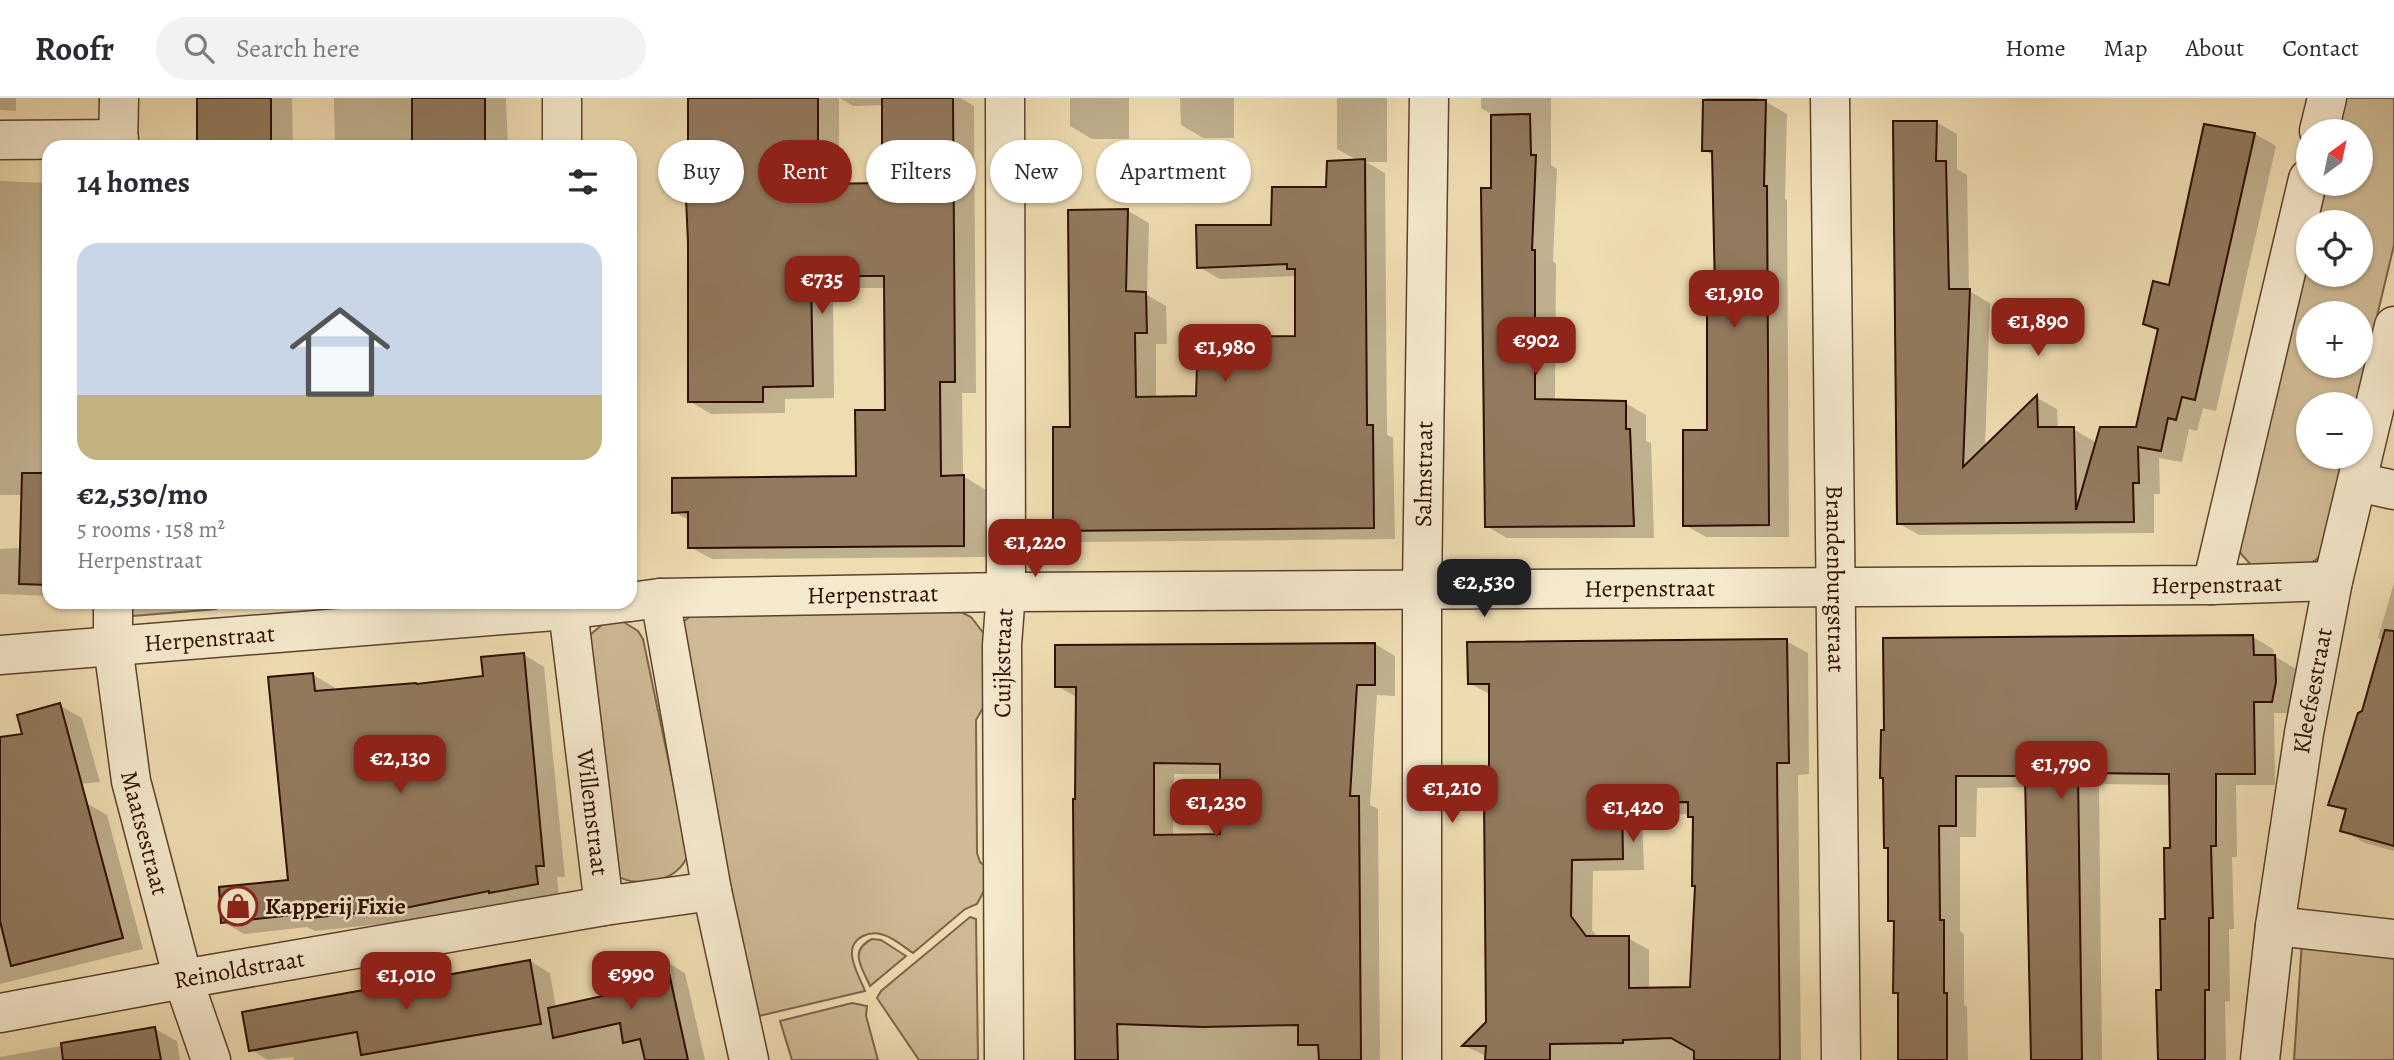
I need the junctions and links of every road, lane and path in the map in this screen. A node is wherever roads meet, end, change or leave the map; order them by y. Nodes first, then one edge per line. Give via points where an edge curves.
1 (120, 98) edge
2 (562, 98) edge
3 (1005, 98) edge
4 (1429, 98) edge
5 (1830, 98) edge
6 (2327, 98) edge
7 (2322, 119) edge
8 (0, 140) edge
9 (118, 140) edge
10 (562, 140) edge
11 (42, 141) edge
12 (2304, 196) edge
13 (2393, 335) edge
14 (2376, 486) edge
15 (2333, 581) junction
16 (2212, 585) junction
17 (1835, 587) junction
18 (1422, 589) junction
19 (1006, 592) junction
20 (639, 600) edge
21 (113, 609) edge
22 (533, 609) edge
23 (567, 609) edge
24 (113, 646) junction
25 (0, 655) edge
26 (712, 891) junction
27 (604, 906) junction
28 (2275, 926) junction
29 (2394, 939) edge
30 (183, 979) junction
31 (0, 1013) edge
32 (211, 1060) edge
33 (749, 1060) edge
34 (1004, 1060) edge
35 (1422, 1060) edge
36 (1841, 1060) edge
37 (2260, 1060) edge

1 - 9 street
2 - 10 street
3 - 19 street, Cuijkstraat
4 - 18 street, Salmstraat
5 - 17 street, Brandenburgstraat
6 - 7 street
8 - 11 street
12 - 16 street
13 - 14 street, Kleefsestraat
14 - 15 street, Kleefsestraat
15 - 16 street, Herpenstraat
15 - 28 street, Kleefsestraat
16 - 17 street, Herpenstraat
17 - 18 street, Herpenstraat
17 - 36 street, Brandenburgstraat
18 - 19 street, Herpenstraat
18 - 35 street, Salmstraat
19 - 20 street, Herpenstraat
19 - 34 street, Cuijkstraat via 1002,645
20 - 26 street
21 - 24 street, Maatsestraat
22 - 24 street, Herpenstraat
23 - 27 street, Willemstraat
24 - 25 street, Herpenstraat
24 - 30 street, Maatsestraat via 131,781
26 - 27 street, Willemstraat
26 - 33 street
27 - 30 street, Reinoldstraat
28 - 29 street
28 - 37 street, Kleefsestraat
30 - 31 street, Reinoldstraat
30 - 32 street, Maatsestraat

